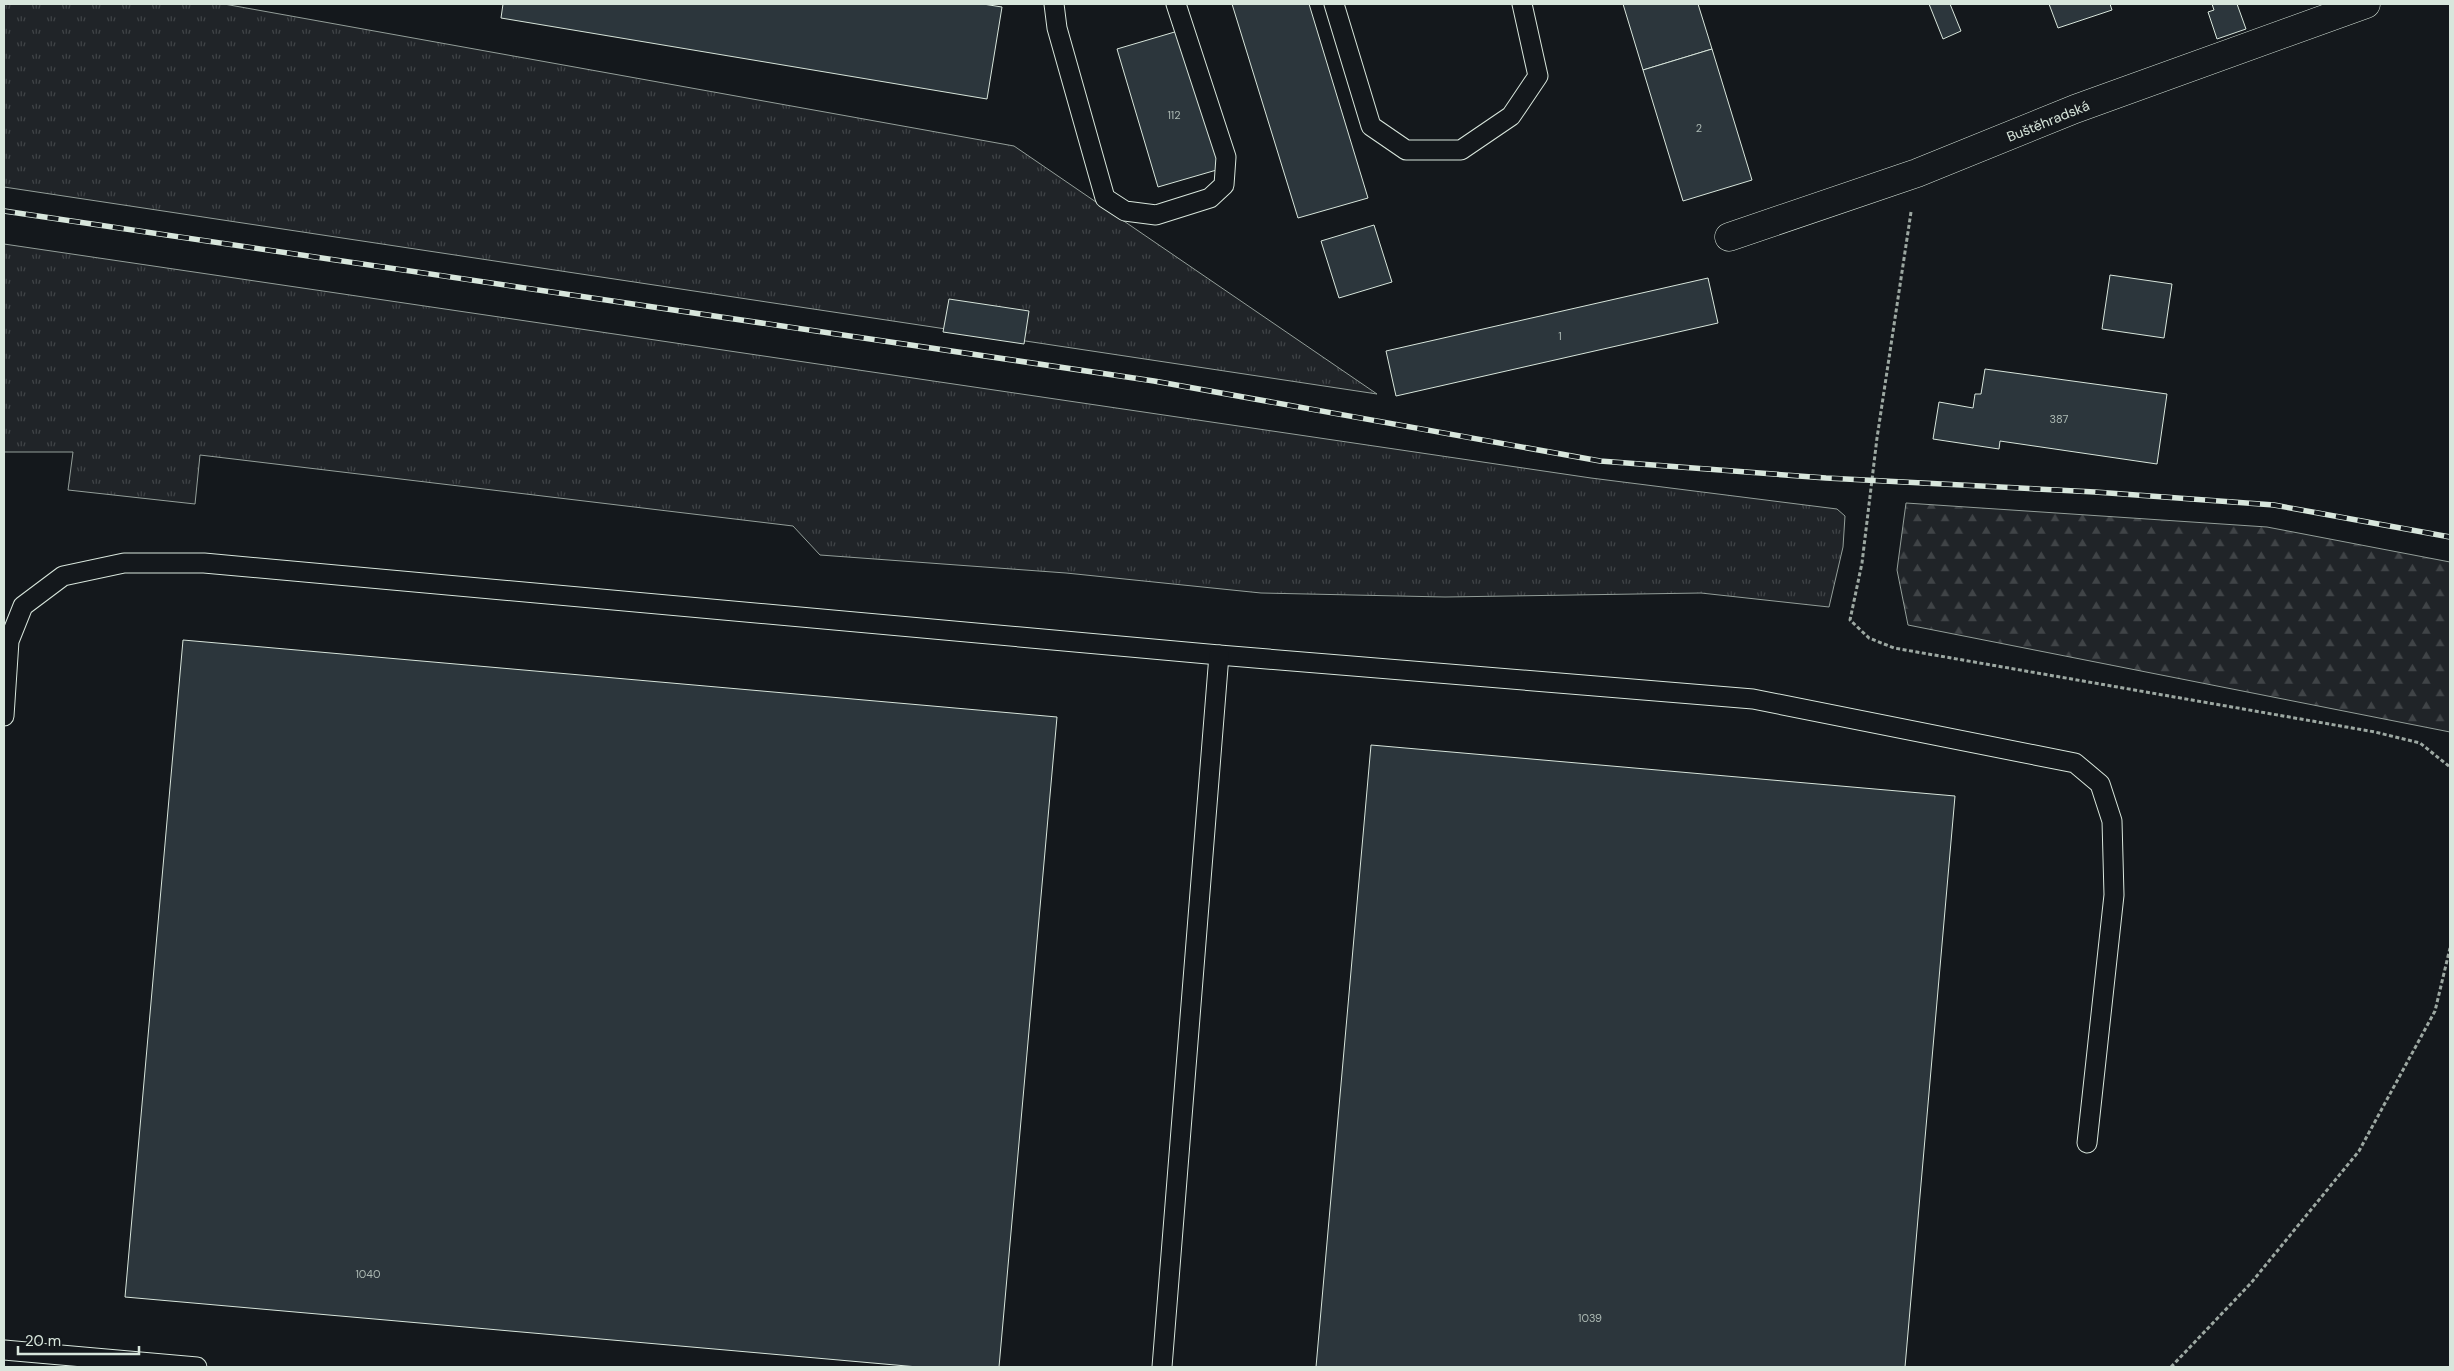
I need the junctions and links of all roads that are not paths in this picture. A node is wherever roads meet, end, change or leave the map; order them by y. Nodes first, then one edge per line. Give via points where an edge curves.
1 (1054, 4) edge
2 (1176, 4) edge
3 (1334, 4) edge
4 (1522, 4) edge
5 (2366, 4) edge
6 (1730, 237) dead end
7 (1219, 655) junction
8 (4, 716) edge
9 (2087, 1143) dead end
10 (4, 1350) edge
11 (197, 1367) edge
12 (1162, 1367) edge

1 - 2 lane via 1057,28 1105,198 1125,211 1156,215 1210,198 1224,185 1226,157
3 - 4 lane via 1371,126 1406,150 1461,150 1511,116 1538,76
5 - 6 street, Buštěhradská via 2075,109 1917,173
7 - 8 lane via 204,563 124,563 63,576 23,606 9,641
7 - 9 lane via 1753,699 2075,763 2100,784 2112,821 2114,895
7 - 12 lane
10 - 11 lane

